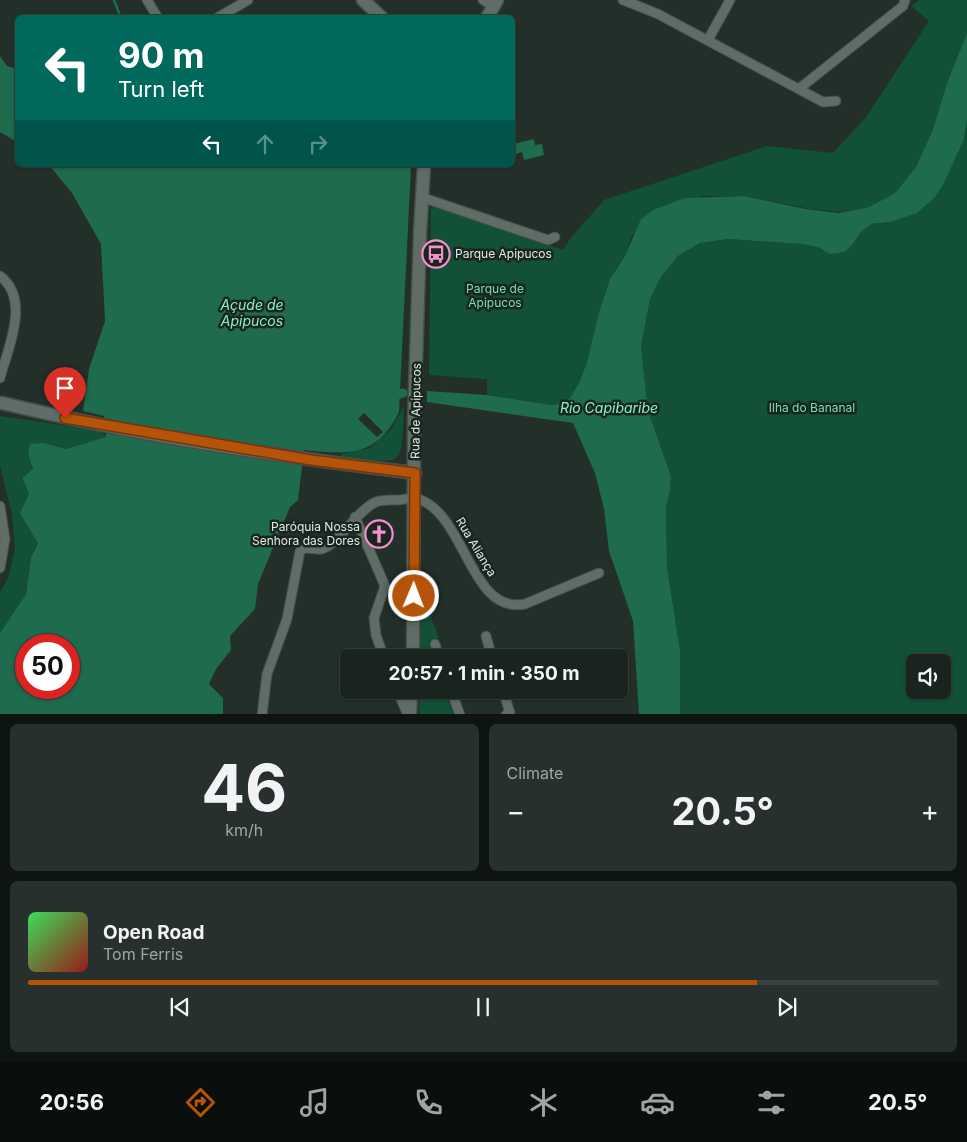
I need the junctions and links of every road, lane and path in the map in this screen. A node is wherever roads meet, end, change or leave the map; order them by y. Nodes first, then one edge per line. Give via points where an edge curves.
1 (147, 0) edge
2 (248, 0) edge
3 (363, 0) edge
4 (623, 0) edge
5 (730, 0) edge
6 (905, 0) edge
7 (156, 15) edge
8 (222, 15) edge
9 (379, 15) edge
10 (708, 40) junction
11 (800, 88) junction
12 (836, 101) dead end
13 (424, 167) edge
14 (421, 197) junction
15 (554, 237) dead end
16 (0, 276) edge
17 (0, 378) edge
18 (1, 402) edge
19 (415, 473) junction
20 (415, 499) junction
21 (0, 506) edge
22 (355, 517) junction
23 (0, 568) edge
24 (600, 574) dead end
25 (486, 636) dead end
26 (434, 644) dead end
27 (381, 649) edge
28 (413, 649) edge
29 (436, 649) edge
30 (490, 649) edge
31 (402, 699) edge
32 (410, 699) edge
33 (454, 699) edge
34 (505, 699) edge
35 (262, 714) edge
36 (409, 714) edge
37 (460, 714) edge
38 (506, 714) edge

1 - 7 street
2 - 8 street
3 - 9 main road
4 - 10 street
5 - 10 street
6 - 11 street via 903,6
10 - 11 street
11 - 12 street via 823,102
13 - 14 main road, Rua de Apipucos
14 - 15 street via 548,240
14 - 19 main road, Rua de Apipucos
16 - 17 street via 11,286 16,304
18 - 19 main road via 80,422 311,460
19 - 20 main road, Rua de Apipucos
20 - 22 street via 378,501
20 - 24 street, Rua Aliança via 424,501 443,517 489,592 507,604 517,606
20 - 28 main road, Rua de Apipucos
21 - 23 street via 5,538
22 - 27 street via 385,586 374,618
22 - 35 street via 329,546 321,550 304,548 300,551 286,619 267,674
25 - 30 street
26 - 29 street
31 - 36 street
32 - 36 main road
33 - 37 street
34 - 38 street via 510,713

